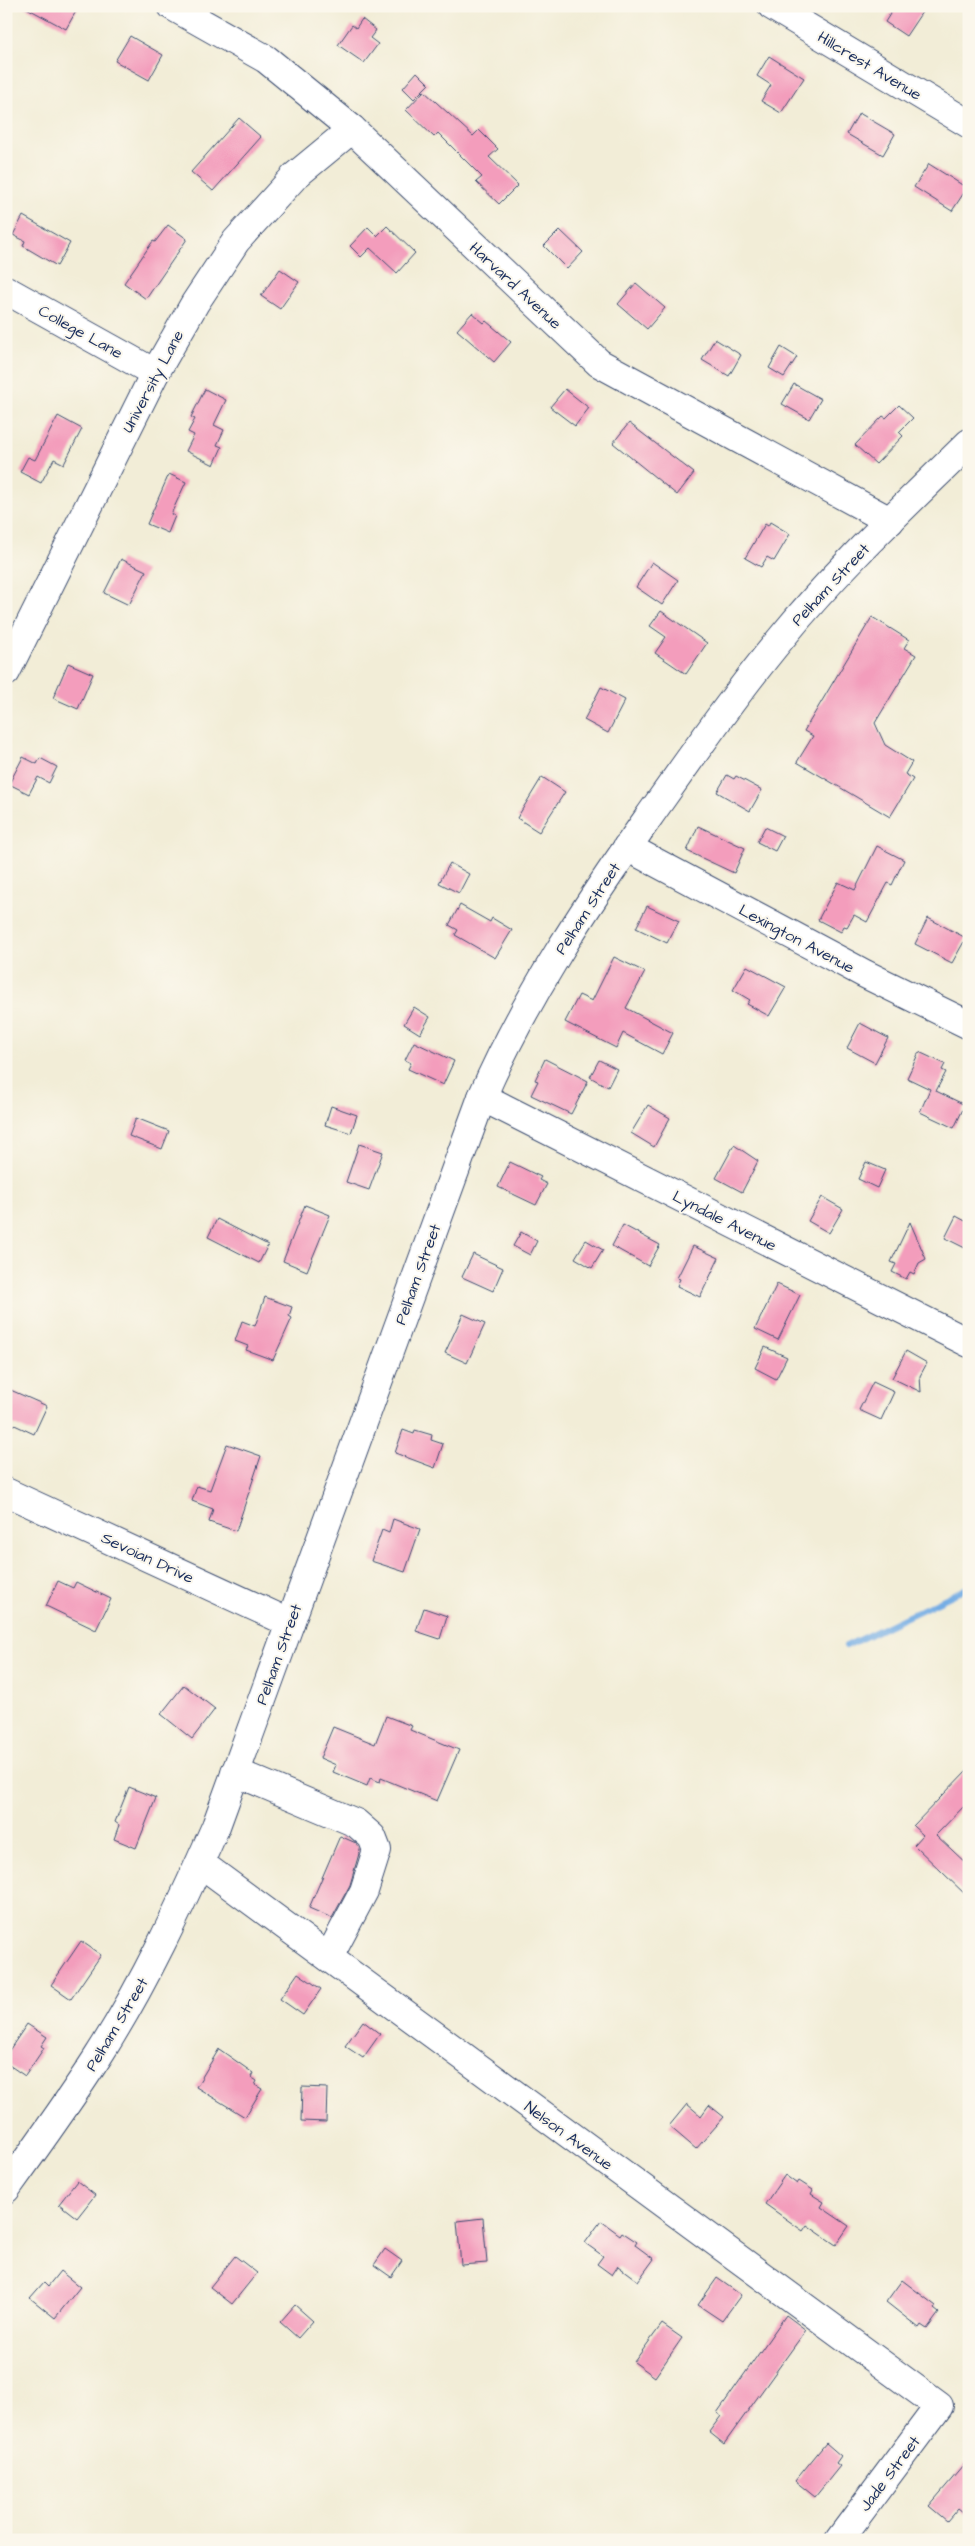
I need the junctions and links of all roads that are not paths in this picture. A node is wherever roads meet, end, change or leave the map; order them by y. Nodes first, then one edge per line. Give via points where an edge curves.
1 (172, 6) edge
2 (772, 6) edge
3 (969, 124) edge
4 (352, 129) junction
5 (6, 290) edge
6 (155, 373) junction
7 (969, 443) edge
8 (890, 521) junction
9 (6, 672) edge
10 (627, 847) junction
11 (969, 1025) edge
12 (482, 1097) junction
13 (969, 1343) edge
14 (6, 1492) edge
15 (290, 1623) junction
16 (235, 1772) junction
17 (200, 1863) junction
18 (328, 1958) junction
19 (6, 2189) edge
20 (939, 2406) joint
21 (839, 2540) edge

1 - 4 street, Harvard Avenue via 266,59
2 - 3 street, Hillcrest Avenue
4 - 6 street, University Lane via 295,176 236,241 195,302
4 - 8 street, Harvard Avenue via 599,363
5 - 6 street, College Lane
6 - 9 street, University Lane
7 - 8 street, Pelham Street
8 - 10 street, Pelham Street via 783,635
10 - 11 street, Lexington Avenue via 865,974
10 - 12 street, Pelham Street via 531,996
12 - 13 street, Lyndale Avenue
12 - 15 street, Pelham Street
14 - 15 street, Sevoian Drive
15 - 16 street, Pelham Street
16 - 17 street, Pelham Street
16 - 18 street via 356,1822 372,1837 377,1850 364,1892
17 - 18 street, Nelson Avenue
17 - 19 street, Pelham Street via 156,1954 97,2058
18 - 20 street, Nelson Avenue
20 - 21 street, Jade Street

